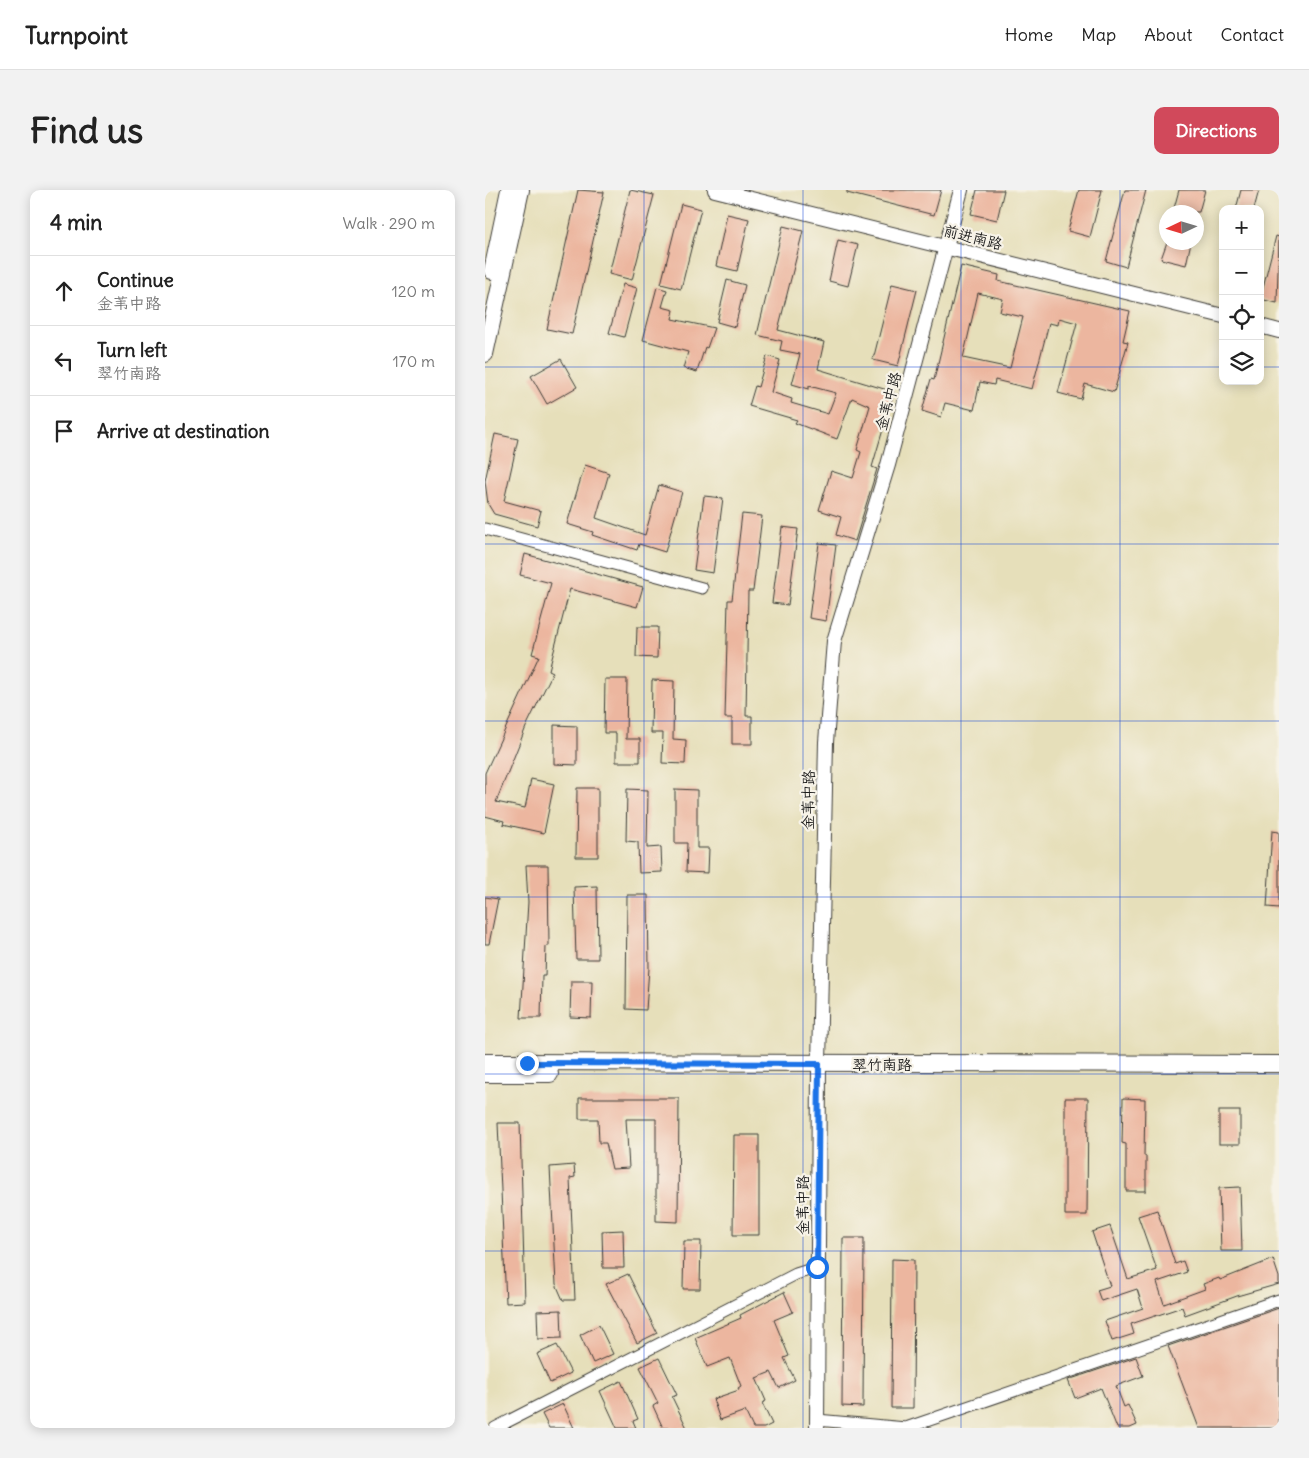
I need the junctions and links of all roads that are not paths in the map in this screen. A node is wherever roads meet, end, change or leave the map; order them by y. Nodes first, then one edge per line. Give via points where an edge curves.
1 (509, 190) edge
2 (521, 190) edge
3 (715, 190) edge
4 (961, 190) edge
5 (947, 247) junction
6 (485, 302) edge
7 (1219, 315) edge
8 (1264, 327) edge
9 (1279, 331) edge
10 (485, 354) edge
11 (485, 529) edge
12 (702, 588) dead end
13 (485, 1062) edge
14 (1279, 1064) edge
15 (819, 1069) junction
16 (485, 1074) edge
17 (1279, 1075) edge
18 (817, 1267) junction
19 (1279, 1300) edge
20 (817, 1424) edge
21 (495, 1428) edge
22 (906, 1428) edge

1 - 6 main road
2 - 10 main road
3 - 5 street, 前进南路
4 - 5 street, 金苇中路
5 - 7 street, 前进南路
5 - 15 street, 金苇中路 via 888,465 834,641 826,742
8 - 9 street
11 - 12 street
13 - 15 main road, 翠竹南路
14 - 15 main road, 翠竹南路
15 - 16 main road, 翠竹南路
15 - 17 main road, 翠竹南路
15 - 18 street, 金苇中路
18 - 20 street, 金苇中路
18 - 21 street via 796,1274
19 - 22 street
20 - 22 street

